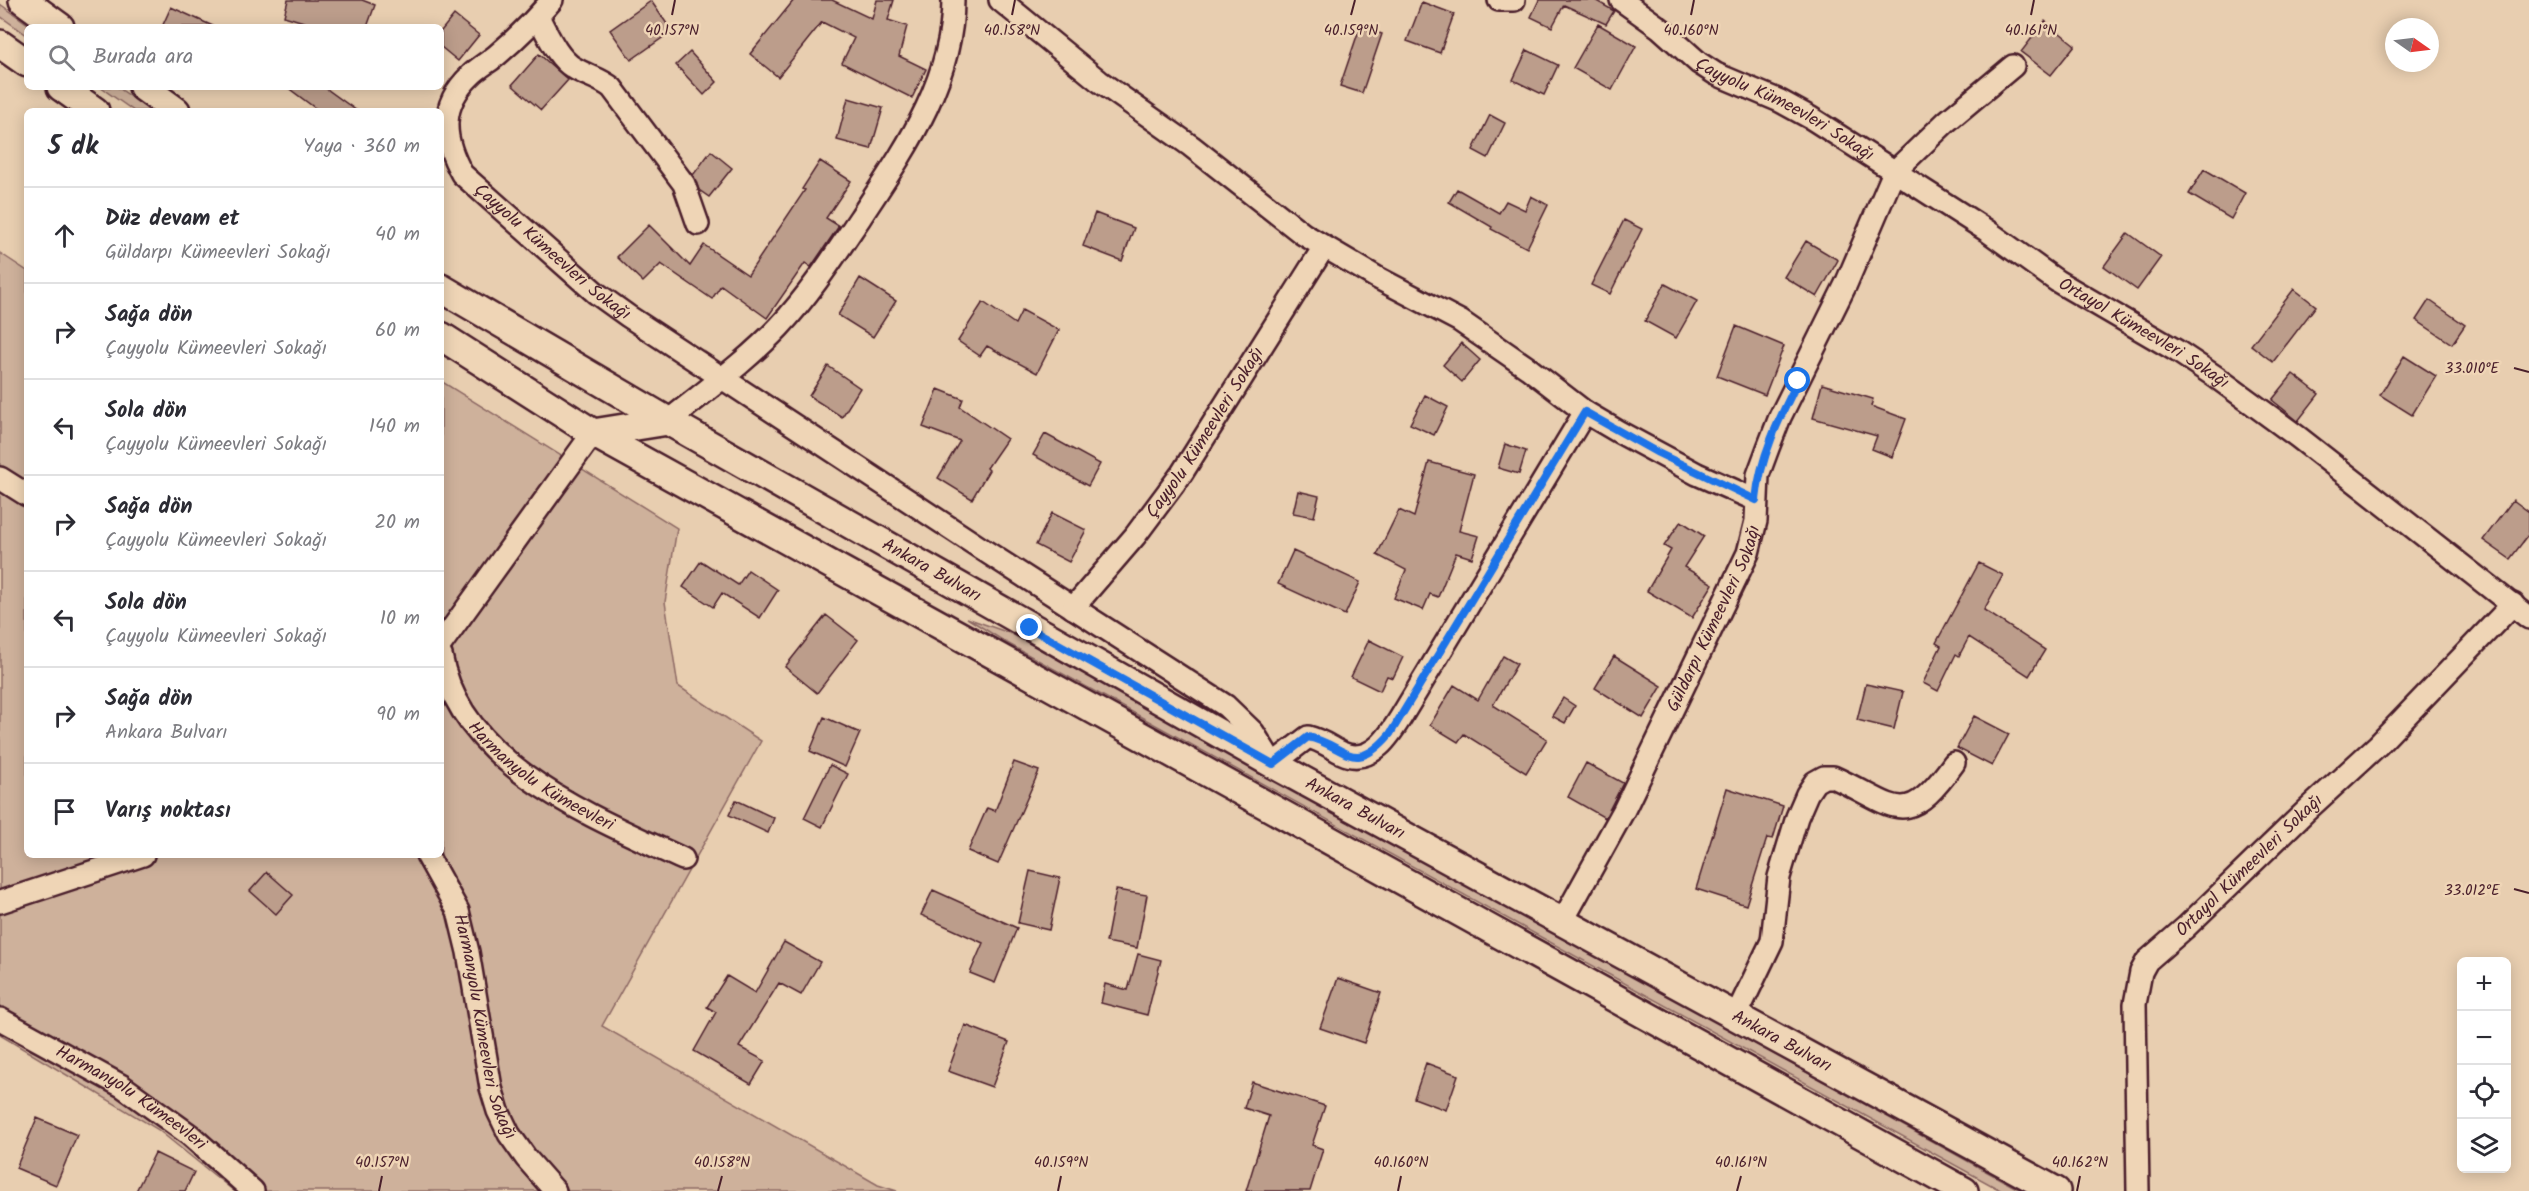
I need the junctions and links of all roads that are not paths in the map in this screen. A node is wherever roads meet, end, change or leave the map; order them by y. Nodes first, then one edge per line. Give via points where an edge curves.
1 (23, 0) edge
2 (552, 0) edge
3 (953, 0) edge
4 (1000, 0) edge
5 (1499, 0) edge
6 (1514, 0) edge
7 (1621, 0) edge
8 (538, 16) junction
9 (56, 24) edge
10 (0, 44) edge
11 (24, 61) edge
12 (2013, 66) dead end
13 (65, 90) edge
14 (147, 90) edge
15 (91, 108) edge
16 (172, 108) edge
17 (1894, 172) junction
18 (698, 224) dead end
19 (1324, 247) junction
20 (444, 290) edge
21 (444, 338) edge
22 (721, 378) junction
23 (1585, 412) junction
24 (668, 421) junction
25 (593, 433) junction
26 (0, 478) edge
27 (24, 493) edge
28 (1756, 500) junction
29 (1073, 608) junction
30 (2521, 611) edge
31 (444, 640) edge
32 (444, 675) edge
33 (1954, 763) dead end
34 (1273, 764) junction
35 (134, 858) edge
36 (429, 858) edge
37 (683, 859) dead end
38 (0, 902) edge
39 (1563, 922) junction
40 (1736, 1016) junction
41 (0, 1019) edge
42 (253, 1191) edge
43 (555, 1191) edge
44 (1964, 1191) edge
45 (2056, 1191) edge
46 (2138, 1191) edge

1 - 9 main road
2 - 8 street, Çayyolu Kümeevleri Sokağı
3 - 22 street via 943,66 916,128 800,303 764,342
4 - 19 street via 1099,81 1149,114
5 - 6 street
7 - 17 street, Çayyolu Kümeevleri Sokağı via 1707,68 1795,109
8 - 18 street via 572,67 612,88 684,184
8 - 22 street, Çayyolu Kümeevleri Sokağı via 472,74 450,102 446,136 452,156 476,189 596,293
10 - 11 main road
12 - 17 street
13 - 15 main road
14 - 16 main road
17 - 28 street, Güldarpı Kümeevleri Sokağı via 1846,284 1780,417 1758,475
17 - 30 street, Ortayol Kümeevleri Sokağı via 2057,281 2216,377
19 - 23 street via 1460,321
19 - 29 street, Çayyolu Kümeevleri Sokağı via 1182,473 1135,536
20 - 24 main road, Ankara Bulvarı
21 - 25 main road
22 - 24 street
22 - 29 street, Çayyolu Kümeevleri Sokağı
23 - 28 street via 1658,453
23 - 34 street via 1381,745 1362,756 1352,756 1308,737
24 - 25 main road
24 - 34 main road, Ankara Bulvarı
25 - 31 street
25 - 44 main road
26 - 27 street
28 - 39 street, Güldarpı Kümeevleri Sokağı via 1756,521 1748,553 1624,810
29 - 34 street, Çayyolu Kümeevleri Sokağı via 1226,706 1253,732
30 - 46 street, Ortayol Kümeevleri Sokağı via 2147,961 2139,978 2135,1004
32 - 37 street, Harmanyolu Kümeevleri via 471,726 538,785
33 - 40 street via 1926,798 1901,807 1890,806 1833,777 1815,782 1786,849 1772,941
34 - 39 main road, Ankara Bulvarı
35 - 38 street
36 - 43 street, Harmanyolu Kümeevleri Sokağı via 458,911 498,1111 514,1142
39 - 40 main road, Ankara Bulvarı
40 - 45 main road, Ankara Bulvarı
41 - 42 street, Harmanyolu Kümeevleri via 139,1098 190,1135

